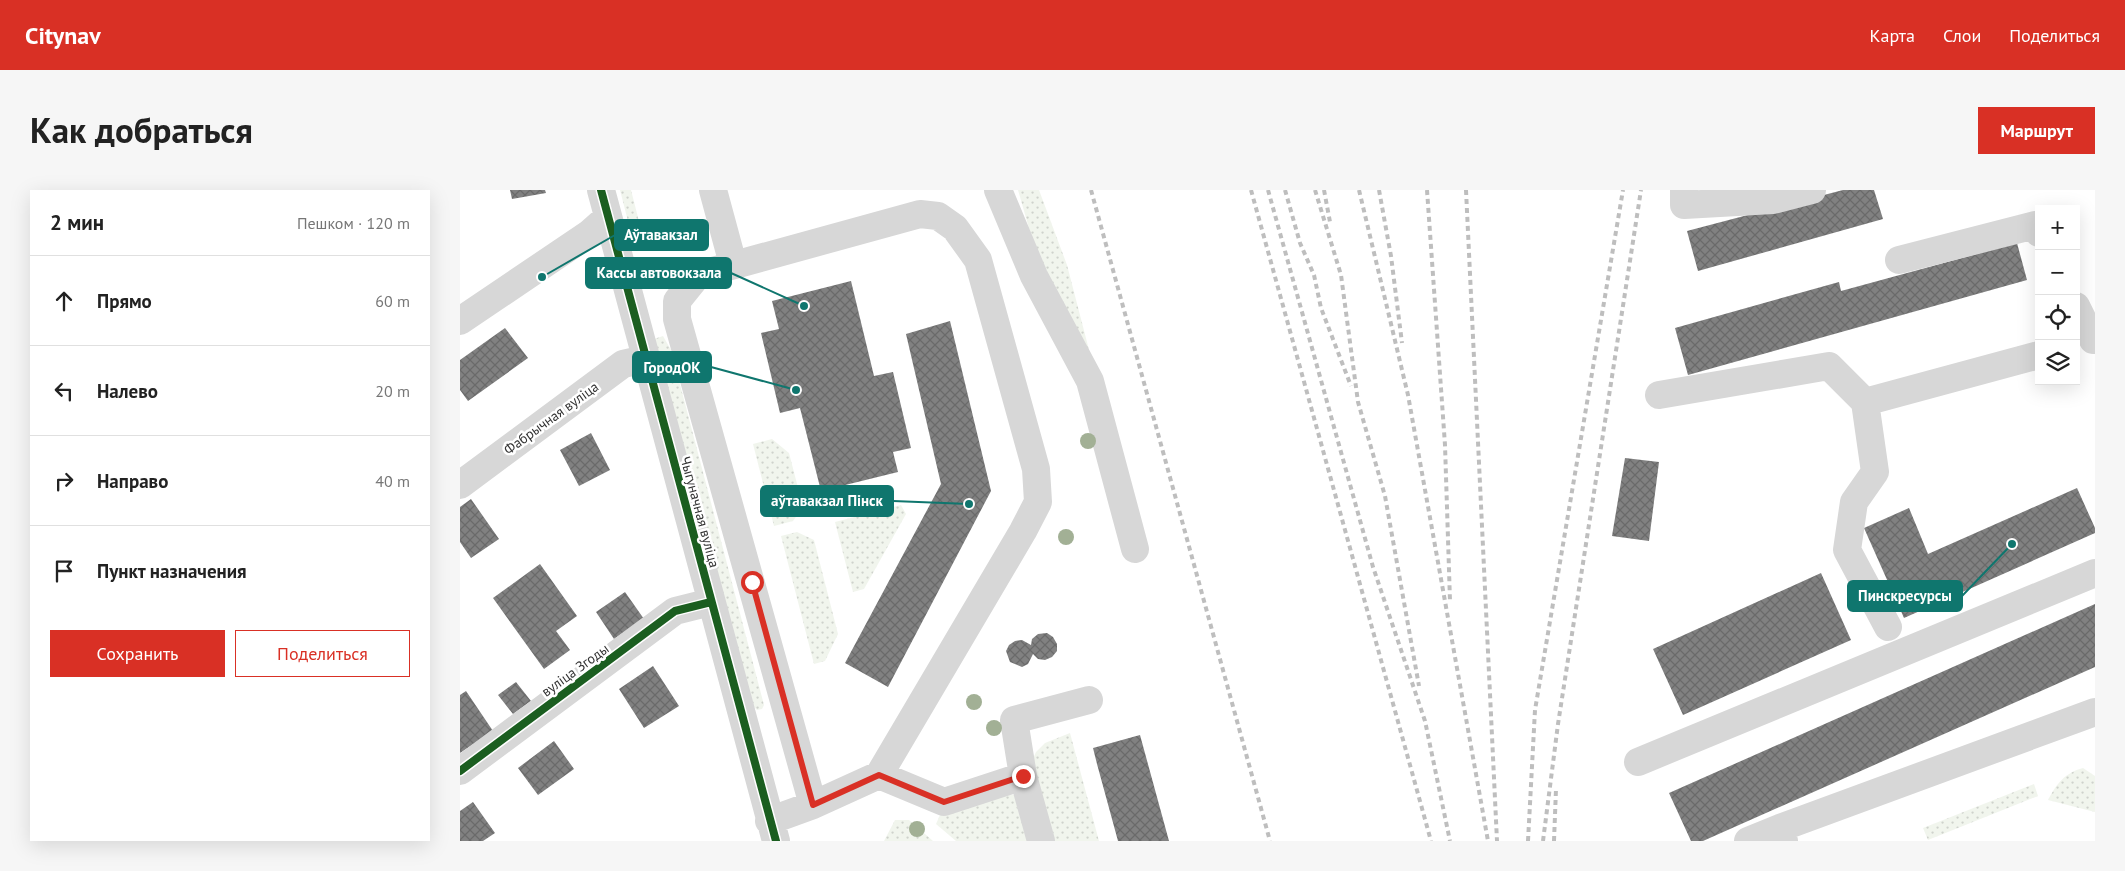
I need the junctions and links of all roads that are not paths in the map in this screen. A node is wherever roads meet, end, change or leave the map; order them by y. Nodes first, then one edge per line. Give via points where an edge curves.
1 (601, 190) edge
2 (713, 190) edge
3 (998, 190) edge
4 (1684, 190) edge
5 (1812, 190) edge
6 (608, 217) junction
7 (2035, 225) edge
8 (1899, 260) dead end
9 (733, 264) junction
10 (2080, 318) edge
11 (460, 321) edge
12 (2088, 341) edge
13 (2035, 356) edge
14 (646, 359) junction
15 (1659, 395) dead end
16 (1865, 402) junction
17 (460, 485) edge
18 (1135, 549) dead end
19 (2095, 573) edge
20 (711, 602) junction
21 (1888, 626) dead end
22 (1089, 700) dead end
23 (2095, 712) edge
24 (1638, 762) dead end
25 (460, 771) edge
26 (879, 775) junction
27 (1023, 776) junction
28 (813, 805) junction
29 (772, 831) edge
30 (1782, 834) edge
31 (1041, 841) edge
32 (1748, 841) edge

1 - 6 street, Чыгуначная вуліца
2 - 9 street
3 - 18 street via 1034,276 1090,381
4 - 5 street via 1684,205 1773,200
6 - 11 street via 590,233
6 - 14 street, Чыгуначная вуліца
7 - 8 street
9 - 26 street via 920,214 938,216 955,228 978,260 1036,470 1038,502
9 - 28 street via 698,275 677,301 678,319
10 - 12 street
13 - 16 street
14 - 17 street, Фабрычная вуліца via 623,364
14 - 20 street, Чыгуначная вуліца
15 - 16 street via 1829,366
16 - 21 street via 1875,472 1854,502 1847,550
19 - 24 street
20 - 25 street, вуліца Згоды via 675,611
20 - 29 street, Чыгуначная вуліца
22 - 27 street via 1014,720
23 - 30 street
26 - 27 street via 944,802
26 - 28 street
27 - 31 street
28 - 29 street
30 - 32 street

